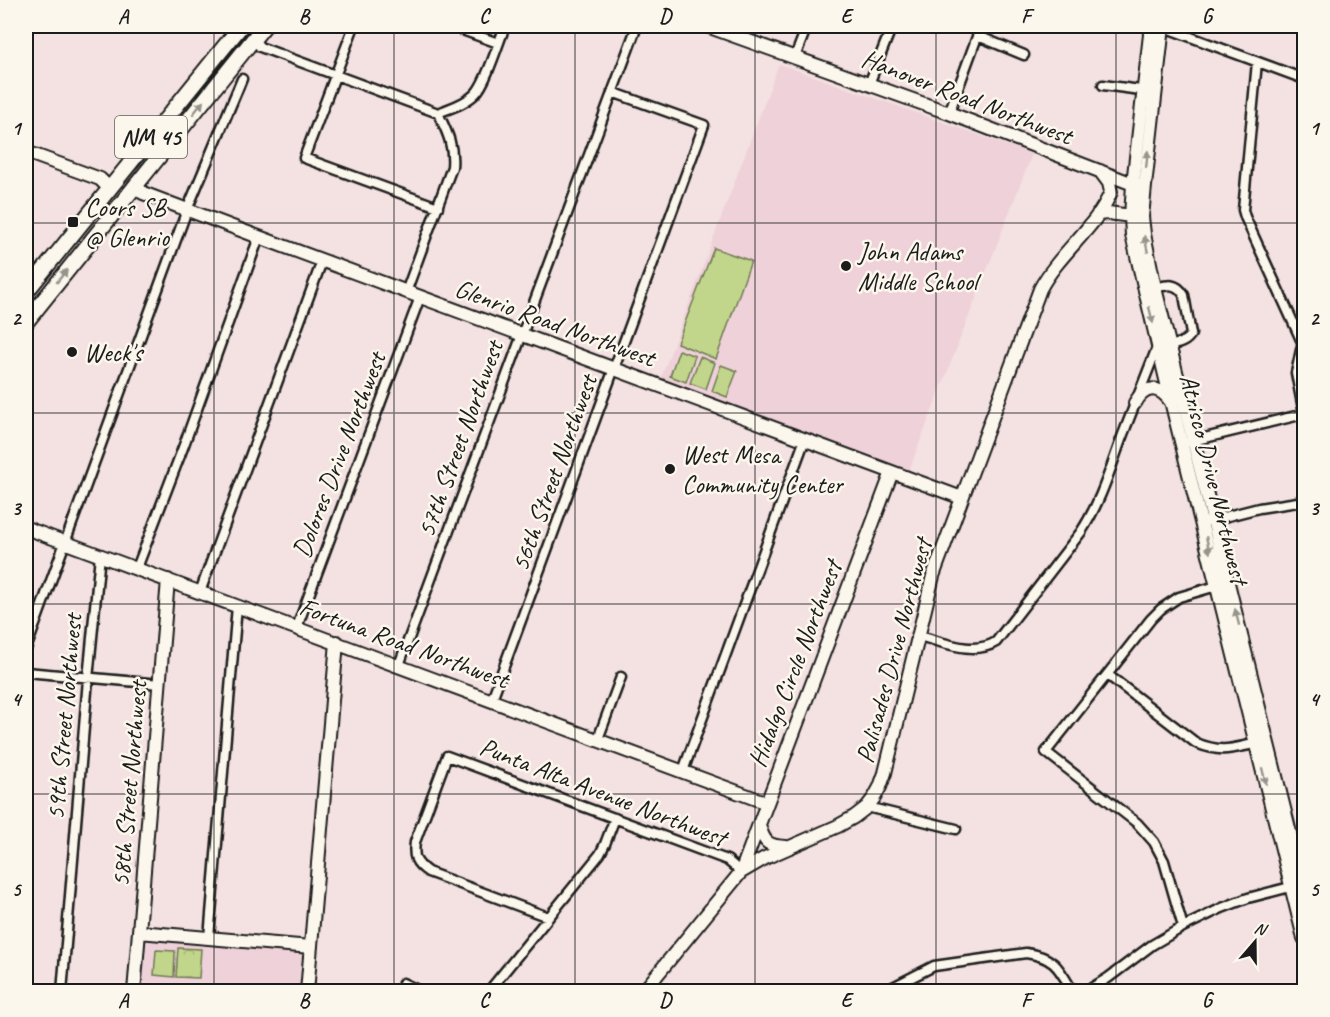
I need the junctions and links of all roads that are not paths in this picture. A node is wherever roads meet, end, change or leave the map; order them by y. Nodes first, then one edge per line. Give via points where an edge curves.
1 (241, 26) edge
2 (264, 26) edge
3 (354, 26) edge
4 (451, 26) edge
5 (505, 26) edge
6 (637, 26) edge
7 (807, 26) edge
8 (892, 26) edge
9 (981, 26) edge
10 (1151, 26) edge
11 (1162, 26) edge
12 (715, 27) edge
13 (253, 32) edge
14 (978, 36) junction
15 (498, 43) junction
16 (1024, 55) dead end
17 (795, 57) junction
18 (1257, 62) junction
19 (335, 76) junction
20 (242, 79) dead end
21 (1305, 79) edge
22 (869, 84) junction
23 (1104, 85) dead end
24 (1149, 91) junction
25 (612, 92) junction
26 (438, 113) junction
27 (949, 113) junction
28 (151, 137) junction
29 (26, 152) edge
30 (1100, 171) junction
31 (135, 185) junction
32 (1139, 185) junction
33 (110, 188) junction
34 (438, 207) junction
35 (187, 210) junction
36 (1098, 214) junction
37 (1136, 217) junction
38 (258, 237) junction
39 (88, 243) junction
40 (322, 261) junction
41 (1150, 289) junction
42 (26, 292) edge
43 (406, 292) junction
44 (420, 297) junction
45 (26, 322) edge
46 (522, 335) junction
47 (1304, 340) edge
48 (1164, 345) junction
49 (615, 368) junction
50 (1135, 403) junction
51 (1172, 405) junction
52 (1304, 414) edge
53 (805, 440) junction
54 (1188, 442) junction
55 (892, 472) junction
56 (962, 498) junction
57 (1305, 501) edge
58 (1208, 521) junction
59 (26, 528) edge
60 (64, 542) junction
61 (100, 555) junction
62 (137, 568) junction
63 (168, 580) junction
64 (1222, 585) junction
65 (200, 592) junction
66 (237, 606) junction
67 (297, 627) junction
68 (919, 636) junction
69 (337, 642) junction
70 (26, 649) edge
71 (399, 665) junction
72 (26, 672) edge
73 (1107, 675) junction
74 (621, 677) dead end
75 (88, 679) junction
76 (160, 684) junction
77 (492, 699) junction
78 (598, 739) junction
79 (1262, 742) junction
80 (683, 771) junction
81 (767, 802) junction
82 (867, 807) junction
83 (615, 818) junction
84 (759, 825) junction
85 (956, 829) dead end
86 (790, 847) junction
87 (741, 872) junction
88 (1300, 886) edge
89 (548, 917) junction
90 (1183, 927) junction
91 (139, 932) junction
92 (209, 938) junction
93 (1305, 938) edge
94 (311, 947) junction
95 (403, 983) dead end
96 (63, 992) edge
97 (134, 992) edge
98 (307, 992) edge
99 (422, 992) edge
100 (488, 992) edge
101 (643, 992) edge
102 (884, 992) edge
103 (1073, 992) edge
104 (1085, 992) edge

1 - 28 main road, NM 45
2 - 13 main road, NM 45
3 - 19 street
4 - 15 street
5 - 15 street
6 - 25 street, 57th Street Northwest
7 - 17 street
8 - 22 street
9 - 14 street
10 - 24 street, Atrisco Drive Northwest
11 - 18 street
11 - 24 street, Atrisco Drive Northwest
12 - 17 street, Hanover Road Northwest
13 - 19 street via 260,47
31 -> 13 main road, NM 45
14 - 16 street
14 - 27 street
15 - 26 street via 477,93
17 - 22 street, Hanover Road Northwest
18 - 21 street
18 - 47 street via 1243,210
19 - 26 street
19 - 34 street via 304,158
20 - 35 street
22 - 27 street, Hanover Road Northwest
23 - 24 street
24 - 32 street, Atrisco Drive Northwest
25 - 46 street, 57th Street Northwest
25 - 49 street, 56th Street Northwest via 704,125
26 - 34 street via 453,154
27 - 30 street, Hanover Road Northwest
28 - 31 main road via 147,154 135,171
28 - 33 main road, NM 45
29 - 33 street via 100,179
30 - 32 street, Hanover Road Northwest
30 - 36 street, Palisades Drive Northwest via 1111,192
31 - 35 street, Glenrio Road Northwest via 143,193
31 - 39 main road, NM 45
32 - 37 street, Atrisco Drive Northwest
33 - 39 main road via 109,204 91,228
33 - 42 main road, NM 45
34 - 43 street
35 - 38 street, Glenrio Road Northwest
35 - 60 street
36 - 37 street
36 - 56 street, Palisades Drive Northwest via 1056,263 1040,289
37 - 41 street, Atrisco Drive Northwest via 1132,235
38 - 40 street, Glenrio Road Northwest
38 - 62 street
45 -> 39 main road, NM 45
40 - 43 street, Glenrio Road Northwest
40 - 65 street
41 - 48 street, Atrisco Drive Northwest
41 - 48 street via 1174,285 1184,295 1191,334 1185,341
43 - 44 street, Glenrio Road Northwest
44 - 46 street, Glenrio Road Northwest
44 - 67 street, Dolores Drive Northwest
46 - 49 street, Glenrio Road Northwest
46 - 71 street, 57th Street Northwest
47 - 52 street via 1296,373
48 - 50 street
48 - 51 street, Atrisco Drive Northwest
48 - 54 street, Atrisco Drive Northwest
49 - 53 street, Glenrio Road Northwest
49 - 77 street, 56th Street Northwest
50 - 51 street via 1143,393 1155,389 1164,393
50 - 68 street via 1092,514 1000,638 987,646 971,648
51 - 54 street, Atrisco Drive Northwest
52 - 54 street
53 - 55 street, Glenrio Road Northwest
53 - 80 street
54 - 58 street, Atrisco Drive Northwest
55 - 56 street, Glenrio Road Northwest
55 - 81 street, Hidalgo Circle Northwest
56 - 68 street, Palisades Drive Northwest via 933,576
57 - 58 street
58 - 64 street, Atrisco Drive Northwest
59 - 60 street, Fortuna Road Northwest
60 - 61 street, Fortuna Road Northwest
60 - 70 street
61 - 62 street, Fortuna Road Northwest
61 - 75 street, 59th Street Northwest
62 - 63 street, Fortuna Road Northwest
63 - 65 street, Fortuna Road Northwest
63 - 76 street, 58th Street Northwest
64 - 73 street via 1179,597 1161,609
64 - 79 street, Atrisco Drive Northwest
65 - 66 street, Fortuna Road Northwest
66 - 67 street, Fortuna Road Northwest
66 - 92 street
67 - 69 street, Fortuna Road Northwest
68 - 82 street, Palisades Drive Northwest via 885,773
69 - 71 street, Fortuna Road Northwest
69 - 94 street
71 - 77 street, Fortuna Road Northwest
72 - 75 street
73 - 79 street via 1196,743 1225,750
73 - 90 street via 1046,752 1137,823 1154,842 1164,861
74 - 78 street
75 - 76 street
75 - 96 street, 59th Street Northwest
76 - 91 street, 58th Street Northwest
77 - 78 street, Fortuna Road Northwest
78 - 80 street, Fortuna Road Northwest
79 - 88 street, Atrisco Drive Northwest
80 - 81 street, Fortuna Road Northwest
81 - 84 street, Hidalgo Circle Northwest
82 - 85 street
82 - 86 street, Palisades Drive Northwest via 846,822
83 - 87 street, Punta Alta Avenue Northwest via 727,861
83 - 89 street via 600,854
83 - 89 street, Punta Alta Avenue Northwest via 447,756 415,842 416,860 428,873
84 - 86 street via 770,845
84 - 87 street, Hidalgo Circle Northwest
86 - 87 street, Palisades Drive Northwest
87 - 101 street, Palisades Drive Northwest
88 - 90 street via 1248,898
88 - 93 street, Atrisco Drive Northwest
89 - 100 street
90 - 104 street
91 - 92 street
91 - 97 street, 58th Street Northwest
92 - 94 street
94 - 98 street
95 - 99 street
102 - 103 street via 934,966 1026,953 1050,960

